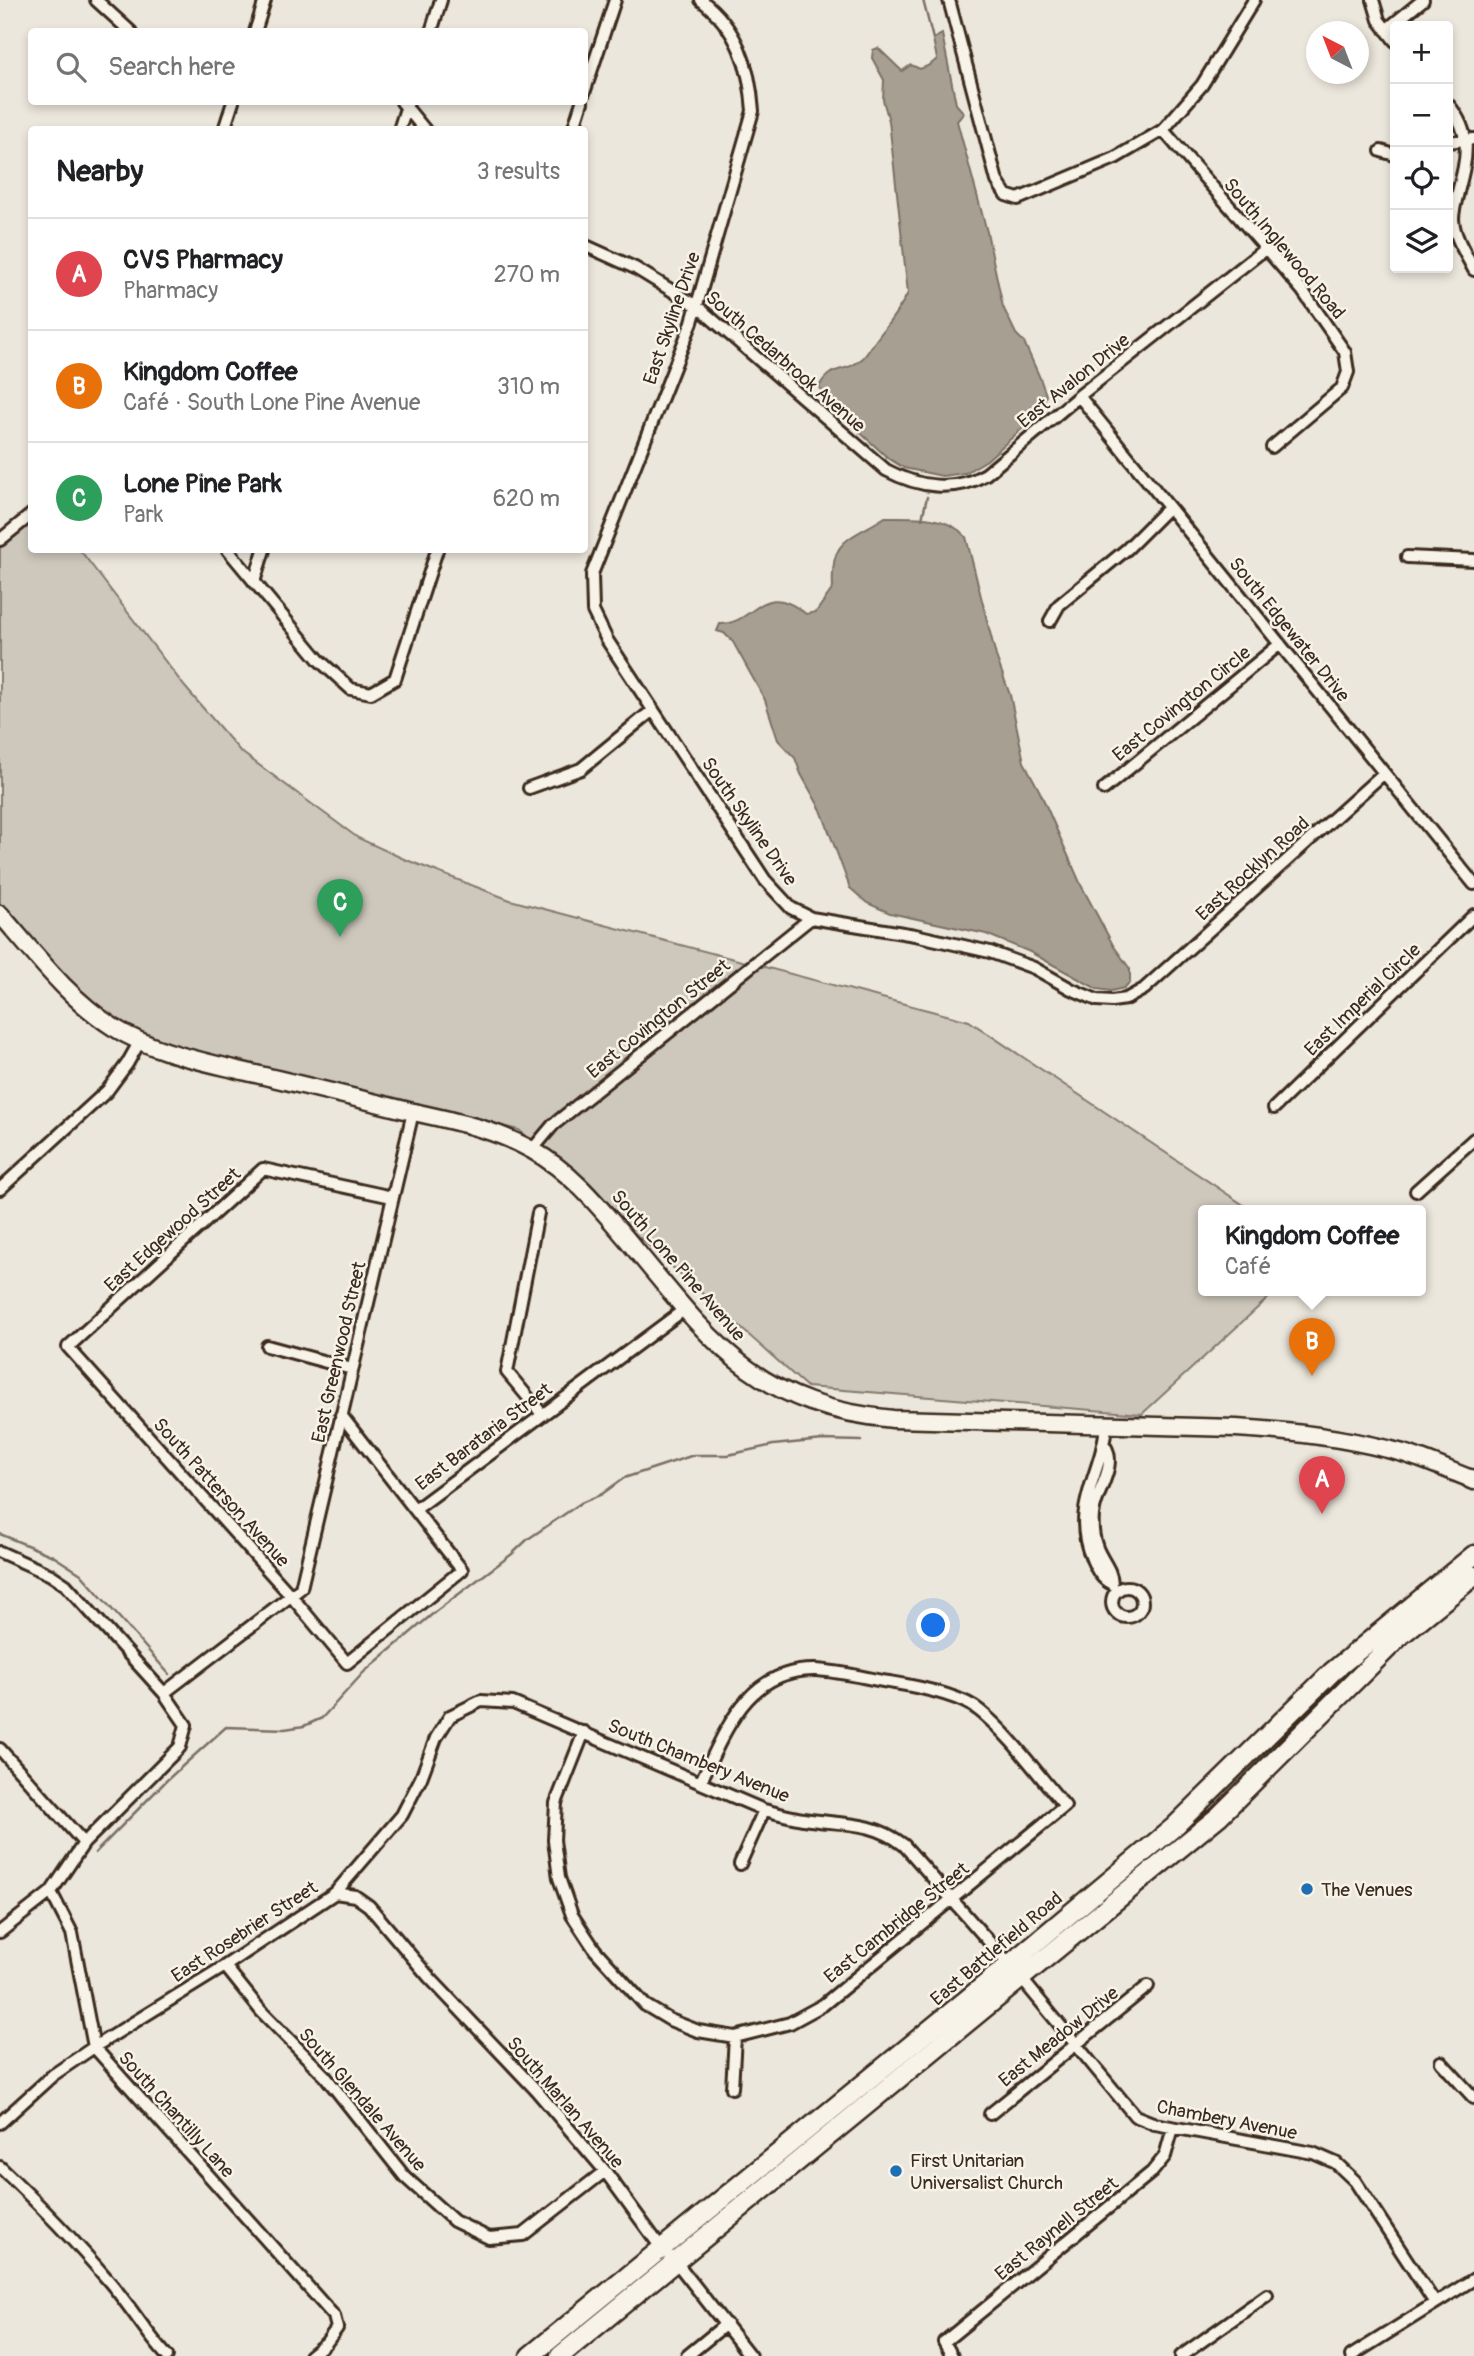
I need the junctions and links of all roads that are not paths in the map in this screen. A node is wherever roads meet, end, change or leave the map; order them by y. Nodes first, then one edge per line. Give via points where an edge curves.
1 (96, 0) edge
2 (265, 0) edge
3 (441, 0) edge
4 (615, 0) edge
5 (701, 0) edge
6 (949, 0) edge
7 (1254, 0) edge
8 (1373, 0) edge
9 (1423, 0) edge
10 (127, 28) edge
11 (256, 28) edge
12 (432, 28) edge
13 (1386, 30) junction
14 (1390, 35) edge
15 (588, 81) edge
16 (232, 105) edge
17 (405, 105) edge
18 (407, 105) edge
19 (581, 105) edge
20 (1453, 112) edge
21 (225, 126) edge
22 (400, 126) edge
23 (422, 126) edge
24 (574, 126) edge
25 (1163, 130) junction
26 (1470, 140) edge
27 (1381, 151) dead end
28 (1390, 154) edge
29 (588, 247) edge
30 (1265, 249) junction
31 (1474, 270) edge
32 (697, 306) junction
33 (1079, 396) junction
34 (1272, 447) dead end
35 (886, 470) joint
36 (1169, 508) junction
37 (28, 517) edge
38 (0, 540) edge
39 (230, 553) edge
40 (263, 553) edge
41 (436, 553) edge
42 (1406, 557) dead end
43 (1474, 561) edge
44 (593, 574) joint
45 (254, 582) junction
46 (1050, 621) dead end
47 (1280, 644) junction
48 (653, 710) junction
49 (1384, 773) junction
50 (529, 788) dead end
51 (1104, 789) dead end
52 (1474, 884) edge
53 (0, 914) edge
54 (1474, 915) edge
55 (811, 918) junction
56 (1144, 989) joint
57 (140, 1041) junction
58 (1274, 1108) dead end
59 (413, 1112) junction
60 (1474, 1139) edge
61 (532, 1150) junction
62 (0, 1189) edge
63 (1416, 1191) dead end
64 (392, 1197) junction
65 (538, 1213) dead end
66 (685, 1309) junction
67 (267, 1346) dead end
68 (68, 1347) joint
69 (352, 1369) junction
70 (542, 1413) junction
71 (341, 1415) junction
72 (1106, 1424) junction
73 (1473, 1480) edge
74 (416, 1509) junction
75 (0, 1552) edge
76 (1474, 1555) edge
77 (1474, 1576) edge
78 (1114, 1588) dead end
79 (292, 1597) junction
80 (347, 1663) joint
81 (164, 1693) junction
82 (450, 1716) joint
83 (584, 1732) junction
84 (0, 1749) edge
85 (701, 1781) junction
86 (764, 1810) junction
87 (84, 1843) junction
88 (740, 1864) dead end
89 (51, 1892) junction
90 (335, 1893) junction
91 (951, 1900) junction
92 (0, 1932) edge
93 (225, 1966) junction
94 (1015, 1972) junction
95 (1149, 1986) dead end
96 (735, 2038) junction
97 (1075, 2044) junction
98 (94, 2047) junction
99 (1441, 2062) dead end
100 (732, 2088) dead end
101 (1474, 2098) edge
102 (990, 2113) dead end
103 (0, 2123) edge
104 (1173, 2128) junction
105 (0, 2166) edge
106 (605, 2171) junction
107 (662, 2249) junction
108 (676, 2262) junction
109 (1474, 2279) edge
110 (1267, 2295) dead end
111 (1434, 2303) junction
112 (726, 2324) junction
113 (167, 2356) edge
114 (310, 2356) edge
115 (530, 2356) edge
116 (560, 2356) edge
117 (687, 2356) edge
118 (750, 2356) edge
119 (952, 2356) edge
120 (1181, 2356) edge
121 (1351, 2356) edge

1 - 10 street
2 - 11 street
3 - 12 street
4 - 15 street
5 - 32 street, East Skyline Drive via 730,31 747,65 753,111
6 - 25 street via 997,181 1006,195 1023,198 1128,152
7 - 25 street via 1202,85
8 - 13 street
9 - 13 street
13 - 14 street
16 - 21 street
17 - 22 street
18 - 23 street
19 - 24 street
20 - 26 street
25 - 30 street, South Inglewood Road
26 - 31 street via 1453,223
27 - 28 street
29 - 32 street, South Cedarbrook Avenue via 635,268
30 - 33 street, East Avalon Drive
30 - 34 street, South Inglewood Road via 1303,290 1342,346 1348,372 1334,396
32 - 35 street, South Cedarbrook Avenue
32 - 44 street, East Skyline Drive
33 - 35 street, East Avalon Drive via 993,469 971,482 934,486
33 - 36 street, South Edgewater Drive
36 - 46 street via 1127,550 1059,605
36 - 47 street, South Edgewater Drive
37 - 38 street
39 - 45 street
40 - 45 street
41 - 45 street via 395,679 371,693 351,689 319,660
42 - 43 street
44 - 48 street, South Skyline Drive via 593,611
47 - 49 street, South Edgewater Drive
47 - 51 street, East Covington Circle
48 - 50 street via 581,769
48 - 55 street, South Skyline Drive via 765,880 791,908
49 - 52 street, South Edgewater Drive
49 - 56 street, East Rocklyn Road
53 - 57 main road, South Lone Pine Avenue via 76,999
54 - 58 street, East Imperial Circle
55 - 56 street, South Skyline Drive via 997,954 1097,1000 1126,999
55 - 61 street, East Covington Street via 553,1125
57 - 59 main road, South Lone Pine Avenue via 189,1058
57 - 62 street via 107,1091
59 - 61 main road, South Lone Pine Avenue via 479,1128
59 - 64 street, East Greenwood Street
60 - 63 street
61 - 66 main road, South Lone Pine Avenue via 587,1193
64 - 68 street, East Edgewood Street via 263,1169
64 - 69 street, East Greenwood Street
65 - 70 street via 507,1372
66 - 70 street, East Barataria Street
66 - 72 main road, South Lone Pine Avenue via 745,1368 782,1391 825,1408 893,1419
67 - 69 street
68 - 79 street, South Patterson Avenue
69 - 71 street, East Greenwood Street
70 - 74 street, East Barataria Street
71 - 74 street
71 - 79 street, East Greenwood Street via 301,1588
72 - 73 main road, South Lone Pine Avenue via 1321,1436 1406,1454
72 - 78 street via 1100,1453 1104,1462 1083,1510 1088,1524 1086,1545 1096,1568
74 - 80 street, East Barataria Street via 461,1570
75 - 81 street via 66,1585
76 - 94 main road, East Battlefield Road via 1332,1672 1174,1827
77 - 94 main road, East Battlefield Road via 1401,1635 1219,1816
79 - 80 street, South Patterson Avenue
79 - 81 street
81 - 87 street via 186,1725 180,1748
82 - 83 street, South Chambery Avenue via 481,1701 513,1703
82 - 90 street, East Rosebrier Street via 402,1815
83 - 85 street, South Chambery Avenue
83 - 96 street via 556,1803 559,1878 572,1914 595,1950 645,2006 698,2031
84 - 87 street
85 - 86 street, South Chambery Avenue
85 - 91 street, East Cambridge Street via 734,1714 769,1681 793,1673 815,1670 928,1688 977,1708 1065,1806
86 - 88 street
86 - 91 street, South Chambery Avenue via 871,1826 889,1833
87 - 89 street
89 - 92 street
89 - 98 street, South Chantilly Lane via 72,1933
90 - 93 street, East Rosebrier Street
90 - 106 street, South Marlan Avenue via 355,1896 369,1906
91 - 94 street, South Chambery Avenue
91 - 96 street, East Cambridge Street via 823,2005 790,2023
93 - 98 street, East Rosebrier Street
93 - 106 street, South Glendale Avenue via 261,2011 325,2076 405,2177 454,2221 489,2238 523,2235
94 - 97 street, Chambery Avenue
94 - 107 main road, East Battlefield Road
94 - 108 main road, East Battlefield Road
95 - 97 street, East Meadow Drive
96 - 100 street
97 - 102 street, East Meadow Drive
97 - 104 street, Chambery Avenue via 1135,2116
98 - 103 street, East Rosebrier Street via 53,2074
98 - 114 street, South Chantilly Lane via 334,2316 337,2328
99 - 101 street
104 - 111 street, Chambery Avenue via 1305,2151 1336,2164 1360,2188
104 - 119 street, East Raynell Street via 1165,2156 1152,2172 944,2342
105 - 113 street via 55,2219
106 - 107 street, South Marlan Avenue
107 - 108 street, South Marlan Avenue
107 - 115 main road, East Battlefield Road
108 - 112 street, South Marlan Avenue
108 - 116 main road, East Battlefield Road
109 - 111 street
110 - 120 street
111 - 121 street
112 - 117 street
112 - 118 street, South Marlan Avenue

